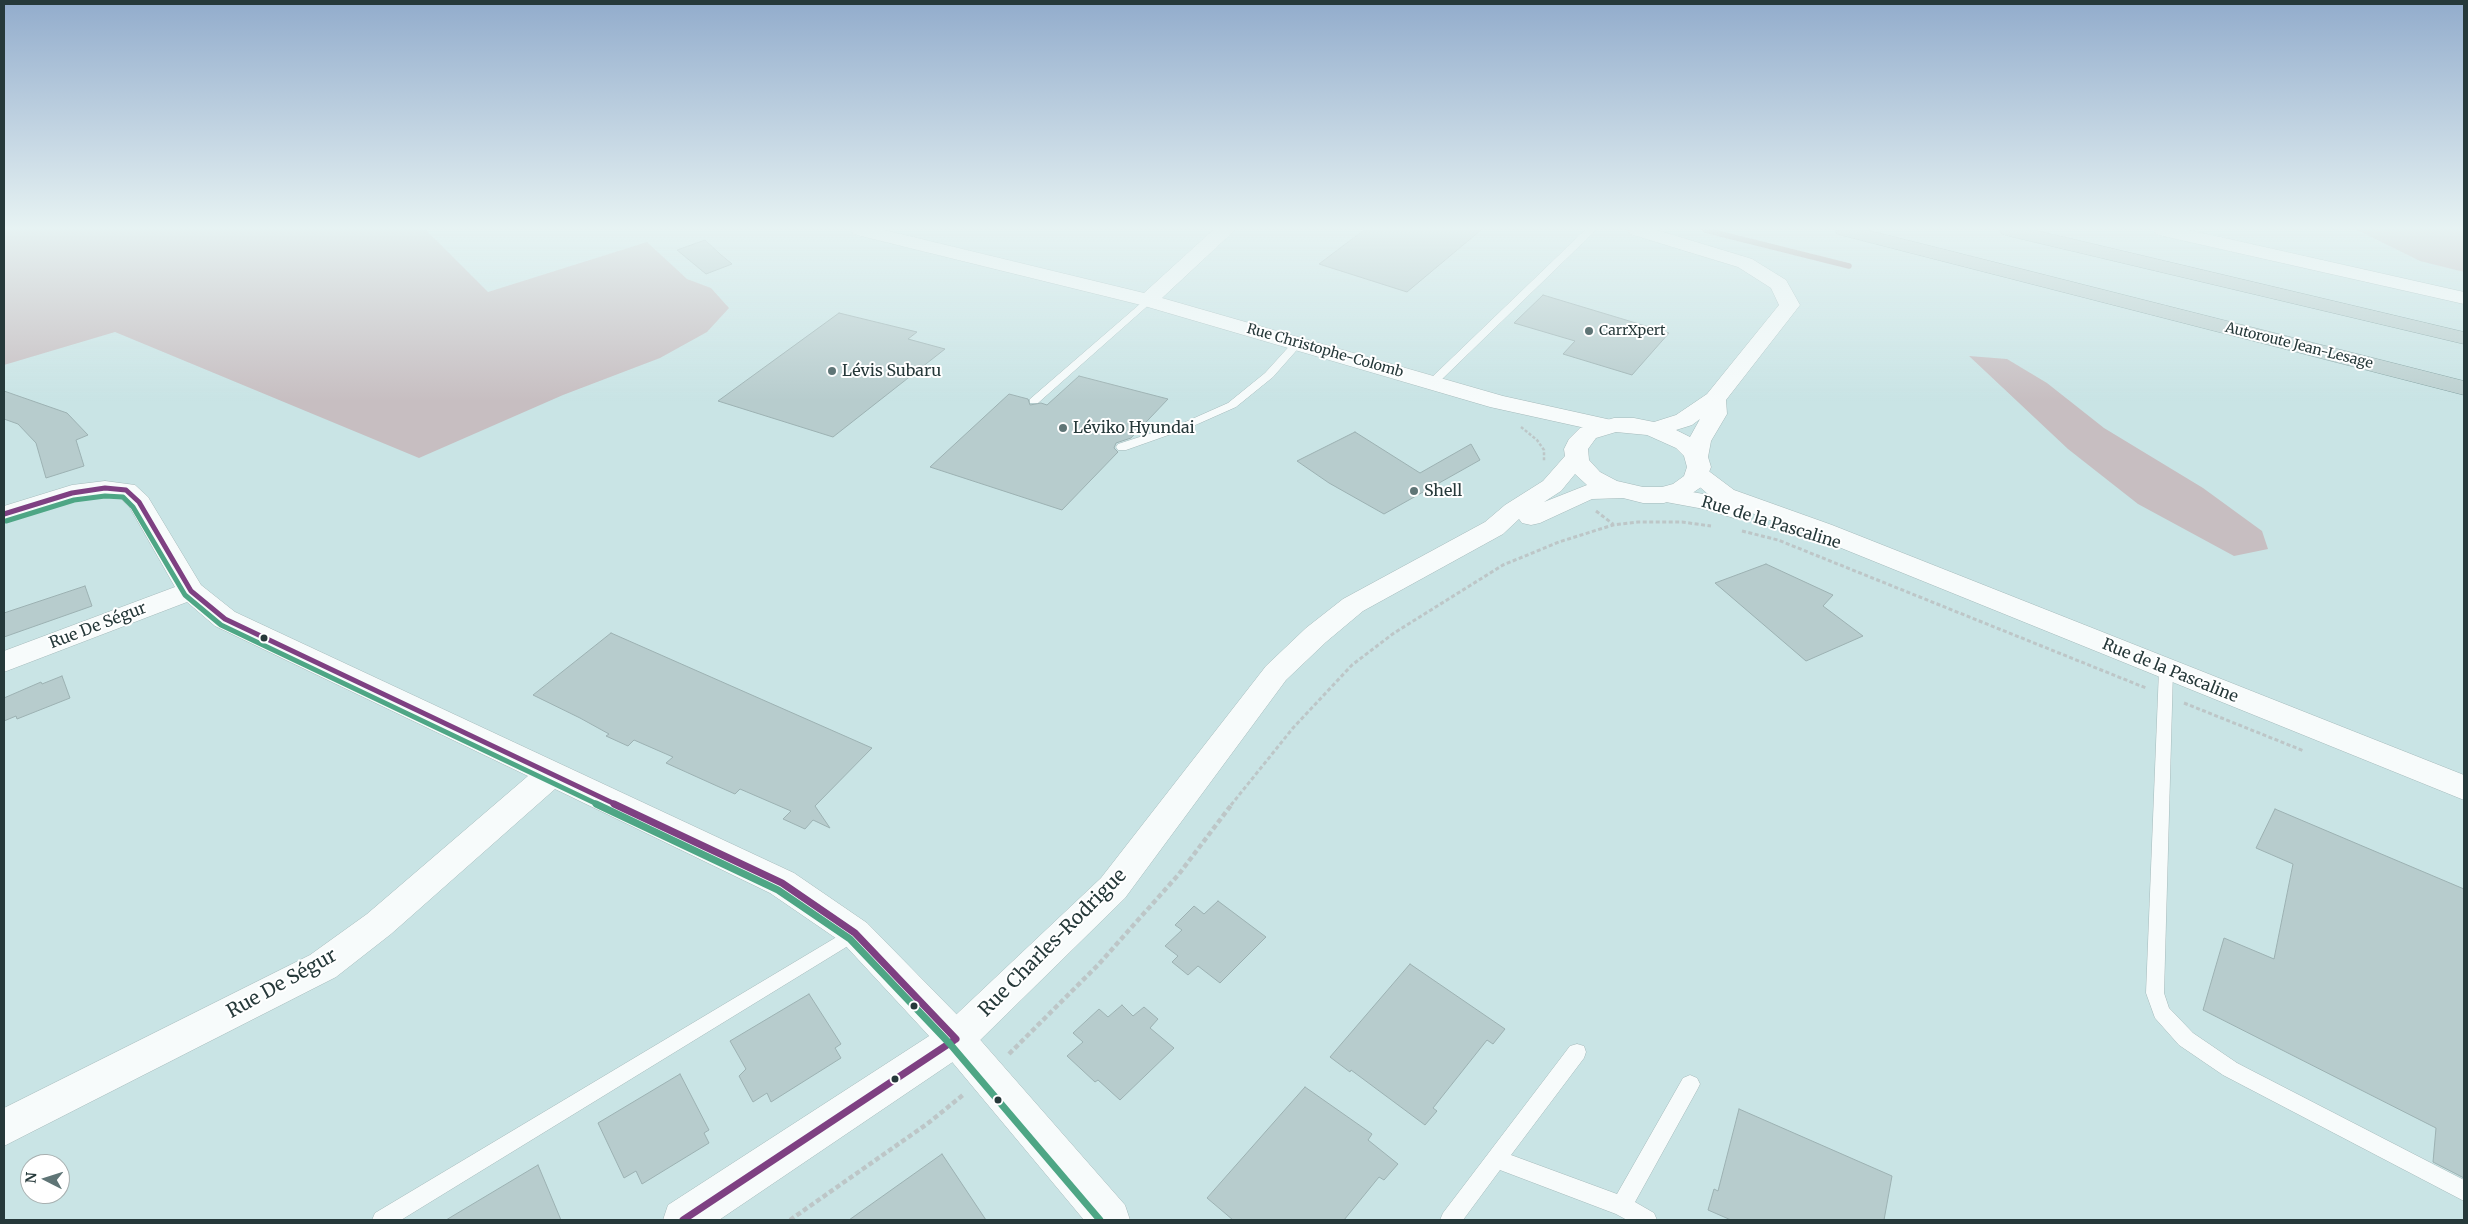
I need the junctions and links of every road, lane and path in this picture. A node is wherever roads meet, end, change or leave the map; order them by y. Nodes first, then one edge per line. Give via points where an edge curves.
1 (1095, 287) edge
2 (1162, 287) edge
3 (1532, 287) edge
4 (1781, 287) edge
5 (2068, 287) edge
6 (2250, 287) edge
7 (2416, 287) edge
8 (2464, 298) edge
9 (1148, 300) junction
10 (2464, 338) edge
11 (1298, 343) junction
12 (1433, 382) junction
13 (2464, 388) edge
14 (1715, 399) junction
15 (1034, 401) dead end
16 (1498, 402) junction
17 (1608, 426) junction
18 (1656, 430) junction
19 (1122, 447) dead end
20 (1578, 450) junction
21 (1696, 466) junction
22 (1622, 491) junction
23 (1664, 494) junction
24 (4, 514) edge
25 (1715, 526) dead end
26 (1494, 528) junction
27 (1732, 528) dead end
28 (1877, 554) junction
29 (191, 591) junction
30 (4, 662) edge
31 (2166, 683) junction
32 (2311, 754) dead end
33 (552, 774) junction
34 (2464, 788) edge
35 (855, 933) junction
36 (956, 1039) junction
37 (1577, 1052) dead end
38 (987, 1076) junction
39 (1690, 1084) dead end
40 (4, 1128) edge
41 (1497, 1159) junction
42 (2464, 1191) edge
43 (1622, 1206) junction
44 (382, 1220) edge
45 (683, 1220) edge
46 (790, 1220) edge
47 (1110, 1220) edge
48 (1450, 1220) edge
49 (1647, 1220) edge

1 - 9 street, Rue Christophe-Colomb
2 - 9 street
3 - 12 lane
4 - 14 street via 1790,305
5 - 13 highway, Autoroute Jean-Lesage
6 - 10 highway
7 - 8 street
9 - 11 street, Rue Christophe-Colomb
9 - 15 lane
11 - 12 street, Rue Christophe-Colomb
11 - 19 lane via 1269,375 1232,405 1187,425
12 - 16 street, Rue Christophe-Colomb
14 - 18 street via 1684,420
14 - 21 street via 1715,414 1699,441
16 - 17 street, Rue Christophe-Colomb
16 - 20 street, Rue Christophe-Colomb via 1549,422
17 - 18 street via 1634,425
17 - 20 street via 1588,433
18 - 21 street via 1684,443
20 - 22 street via 1577,461 1591,477
20 - 26 street, Rue Charles-Rodrigue via 1552,486 1514,510
21 - 23 street via 1690,485
21 - 28 street, Rue de la Pascaline via 1725,495
22 - 23 street
22 - 26 street, Rue Charles-Rodrigue via 1588,492 1522,522
23 - 28 street, Rue de la Pascaline via 1707,502
24 - 29 street via 72,493 105,488 126,490 139,502
25 - 38 path via 1638,522 1613,525 1559,542 1502,565 1394,632 1352,666 1293,728 1173,881 1098,965
26 - 36 street, Rue Charles-Rodrigue via 1353,605 1309,641 1276,673 1113,888
27 - 31 path via 1778,540
28 - 31 street, Rue de la Pascaline
29 - 30 street, Rue De Ségur
29 - 33 street via 225,620
31 - 32 path
31 - 34 street, Rue de la Pascaline
31 - 42 lane via 2155,993 2161,1012 2186,1039 2230,1069
33 - 35 street via 782,883
33 - 40 street, Rue De Ségur via 379,924 323,966
35 - 36 street
35 - 44 lane
36 - 38 street
36 - 45 street, Rue Charles-Rodrigue
37 - 41 lane
38 - 46 path via 927,1124
38 - 47 street
39 - 43 lane
41 - 43 lane
41 - 48 lane
43 - 49 lane

